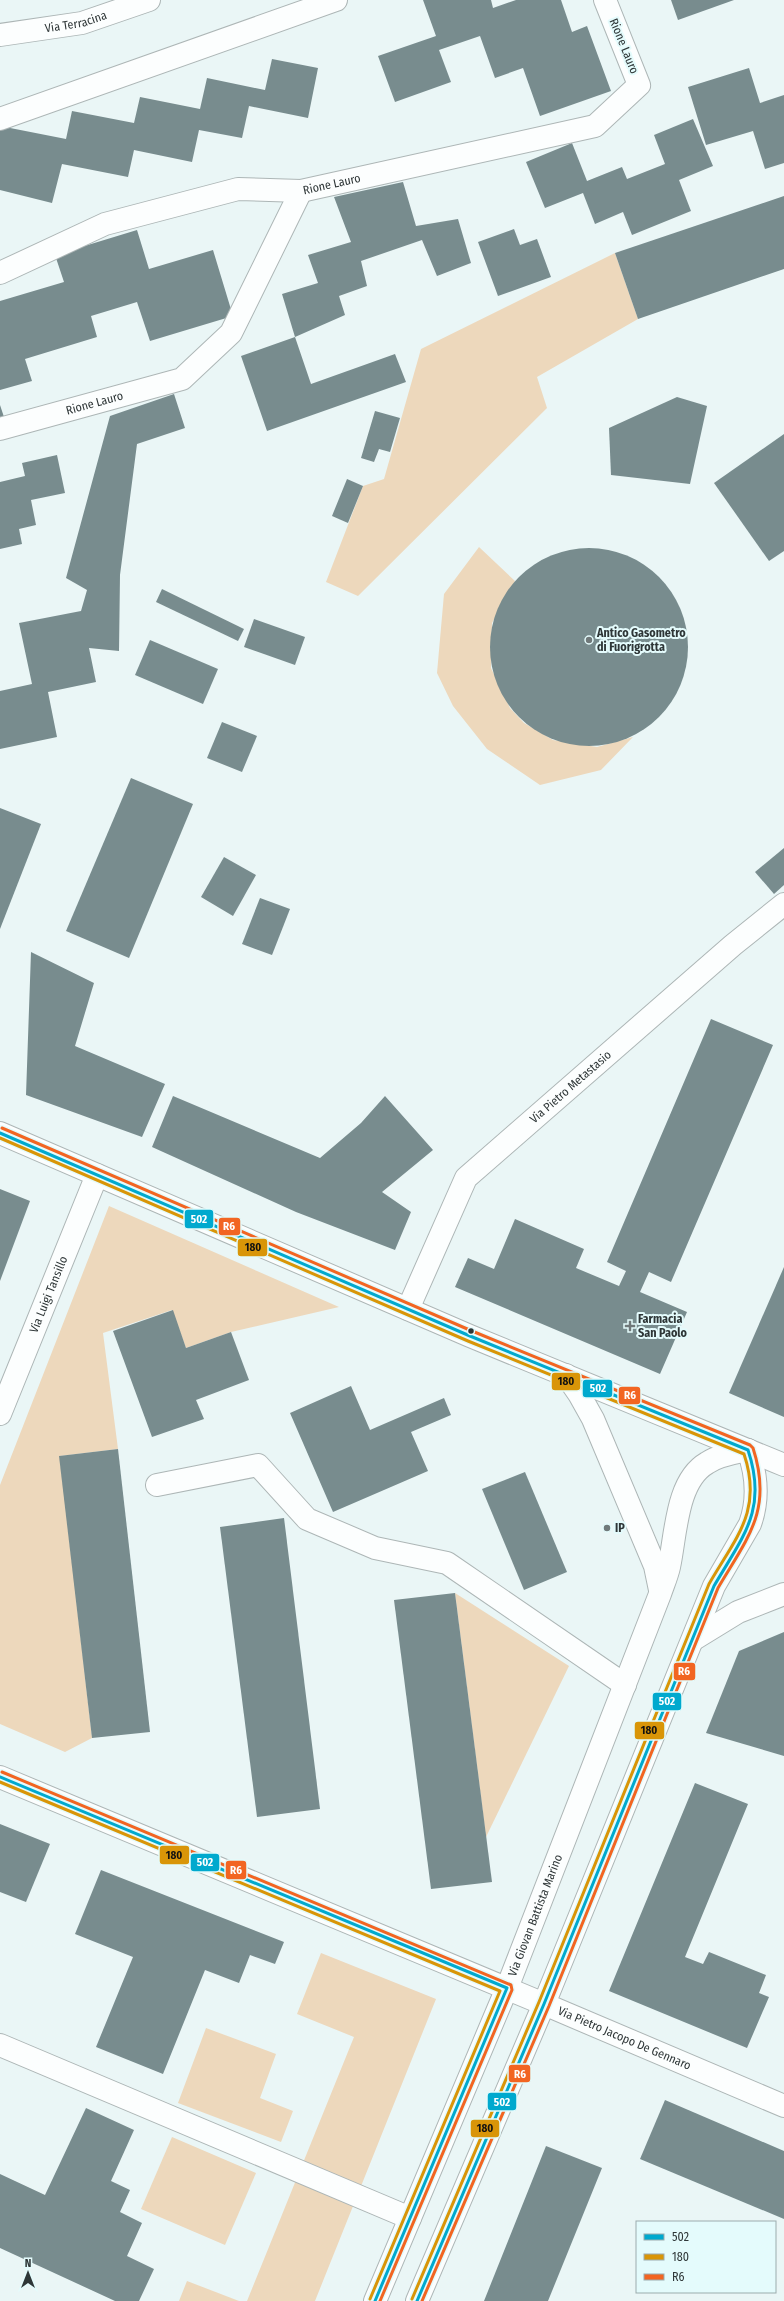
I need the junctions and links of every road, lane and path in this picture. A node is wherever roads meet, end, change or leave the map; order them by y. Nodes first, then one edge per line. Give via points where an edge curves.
1 (150, 0) edge
2 (336, 0) edge
3 (605, 0) edge
4 (0, 35) edge
5 (0, 119) edge
6 (301, 191) junction
7 (0, 273) edge
8 (0, 429) edge
9 (784, 904) edge
10 (0, 1133) edge
11 (98, 1175) junction
12 (408, 1308) junction
13 (566, 1375) junction
14 (0, 1414) edge
15 (748, 1450) junction
16 (784, 1465) edge
17 (157, 1485) dead end
18 (660, 1594) junction
19 (784, 1594) edge
20 (694, 1639) junction
21 (625, 1685) junction
22 (0, 1777) edge
23 (507, 1988) junction
24 (544, 2004) junction
25 (0, 2045) edge
26 (784, 2106) edge
27 (410, 2218) junction
28 (375, 2301) edge
29 (417, 2301) edge

1 - 4 street, Via Terracina via 82,22
2 - 5 street
3 - 6 street, Rione Lauro via 639,85 595,126
6 - 7 street via 238,189 105,224
6 - 8 street, Rione Lauro via 231,333 182,379
9 - 12 street, Via Pietro Metastasio via 733,944 466,1178
10 - 11 street
11 - 12 street
11 - 14 street, Via Luigi Tansillo
12 - 13 street
13 - 15 street
13 - 18 street via 593,1419 656,1566
15 - 16 street
15 - 18 street, Via Giovan Battista Marino via 728,1454 707,1463 687,1484
15 - 20 street via 756,1488 753,1513 745,1534 714,1586
17 - 21 street via 258,1465 307,1520 375,1548 447,1563
18 - 21 street, Via Giovan Battista Marino
19 - 20 street via 738,1612
20 - 24 street
21 - 23 street, Via Giovan Battista Marino
22 - 23 street, Via Pietro Jacopo De Gennaro
23 - 24 street, Via Pietro Jacopo De Gennaro
23 - 27 street, Via Giovan Battista Marino
24 - 26 street, Via Pietro Jacopo De Gennaro
24 - 29 street
25 - 27 street
27 - 28 street, Via Giovan Battista Marino

